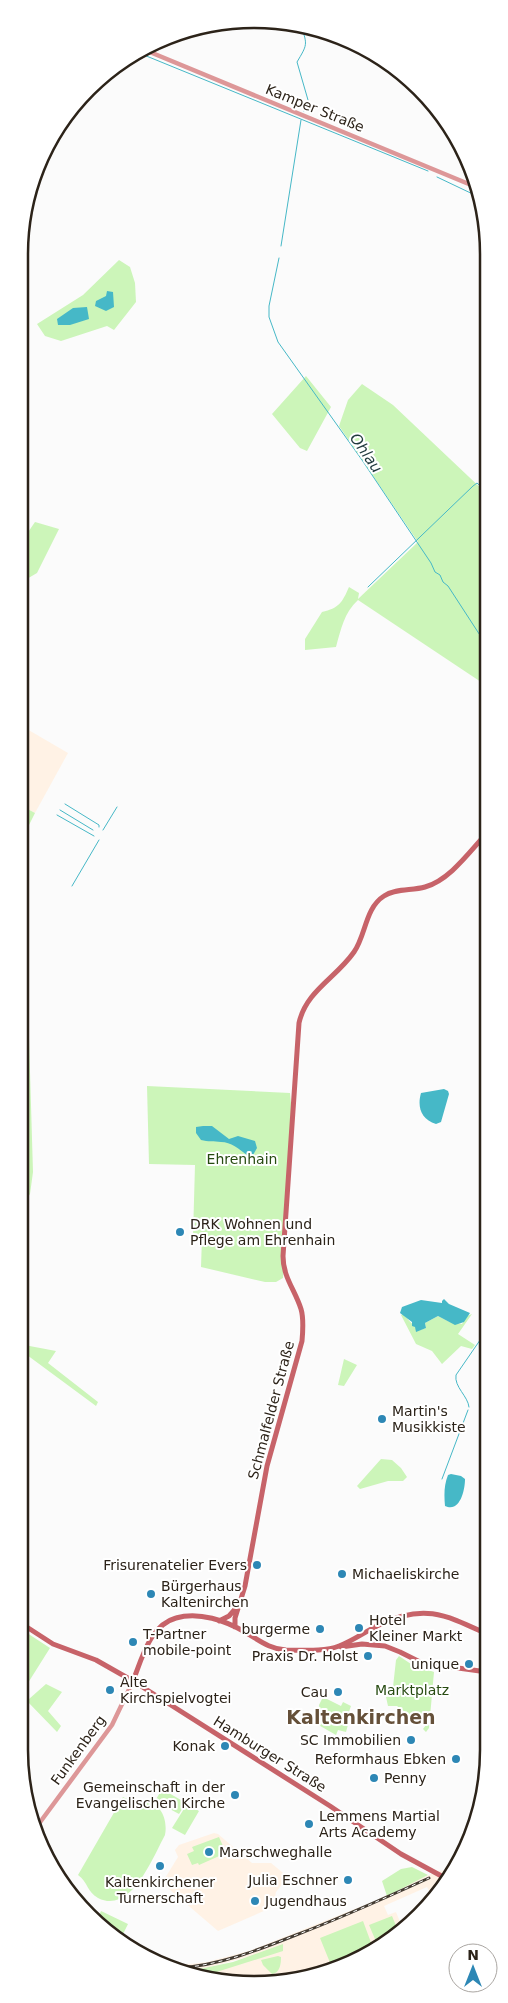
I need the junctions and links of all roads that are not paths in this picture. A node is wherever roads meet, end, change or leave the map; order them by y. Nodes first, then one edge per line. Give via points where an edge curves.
1 (151, 53) edge
2 (469, 184) edge
3 (480, 840) edge
4 (237, 1606) junction
5 (219, 1621) junction
6 (233, 1626) junction
7 (28, 1628) edge
8 (480, 1631) edge
9 (361, 1635) junction
10 (366, 1645) junction
11 (338, 1647) junction
12 (480, 1671) edge
13 (133, 1681) junction
14 (40, 1821) edge
15 (441, 1876) edge

1 - 2 street, Kamper Straße
3 - 4 main road, Schmalfelder Straße via 434,884 392,892 376,903 356,949 302,1010 283,1256 288,1283 301,1310 302,1340 267,1466 245,1586
4 - 5 main road, Schmalfelder Straße via 229,1616
4 - 6 main road, Schmalfelder Straße
5 - 6 main road
5 - 13 main road via 186,1616 166,1622 152,1638
6 - 11 main road via 278,1649
7 - 13 main road, Hamburger Straße via 53,1644 96,1660
8 - 9 main road via 434,1613 395,1618
9 - 10 main road
9 - 11 main road
10 - 11 main road
10 - 12 main road via 394,1649 422,1663
13 - 14 street, Funkenberg via 112,1725
13 - 15 main road, Hamburger Straße via 401,1854

